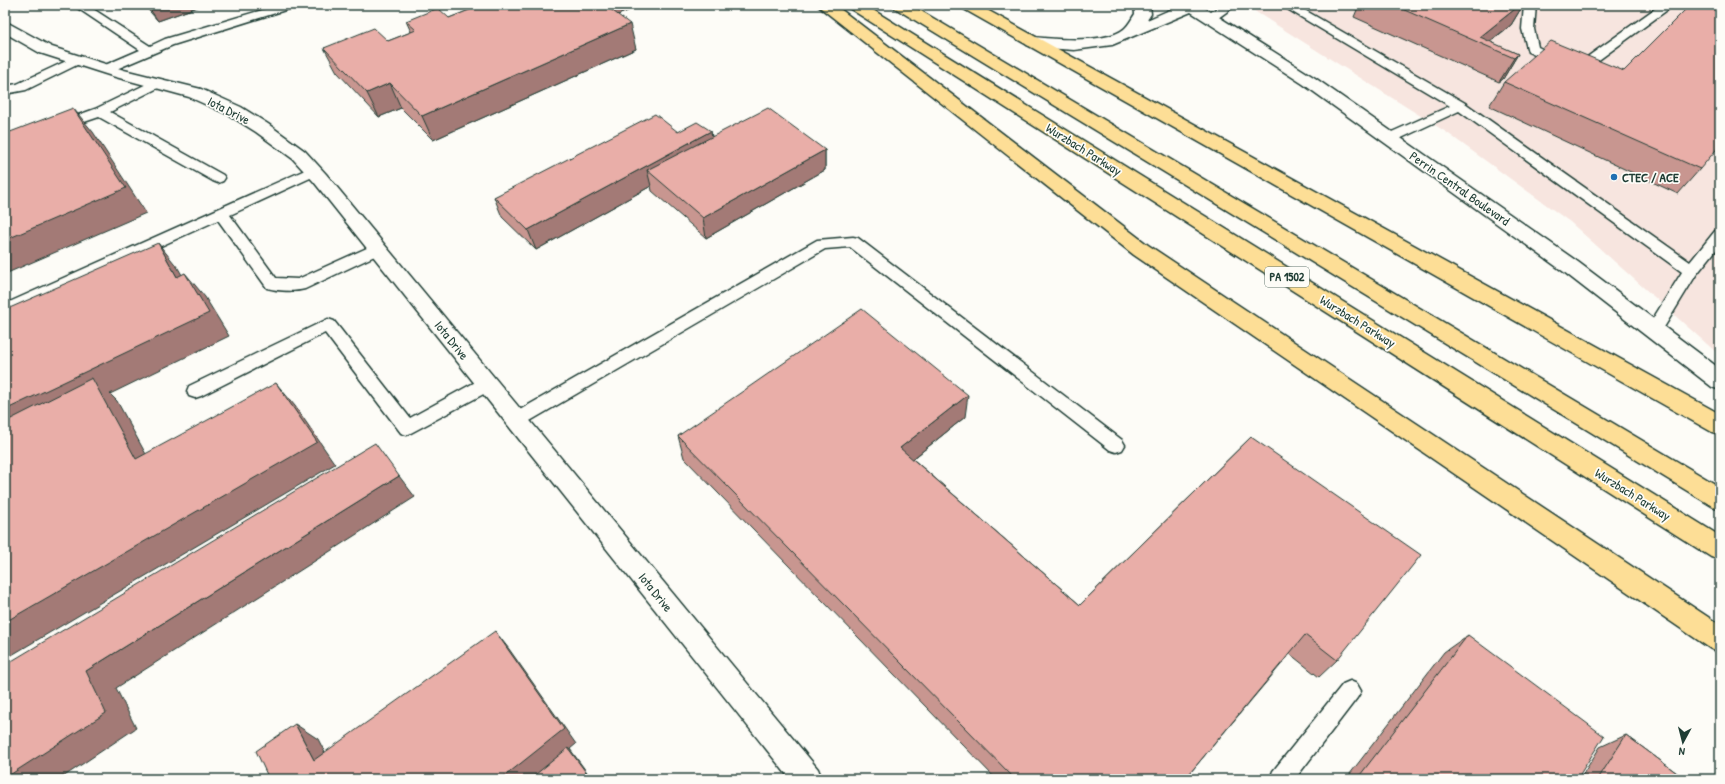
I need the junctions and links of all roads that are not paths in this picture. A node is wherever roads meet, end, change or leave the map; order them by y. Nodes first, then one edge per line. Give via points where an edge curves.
1 (79, 5) edge
2 (291, 5) edge
3 (825, 5) edge
4 (854, 5) edge
5 (900, 5) edge
6 (967, 5) edge
7 (1142, 5) edge
8 (1230, 5) edge
9 (1288, 5) edge
10 (1530, 5) edge
11 (1668, 5) edge
12 (1191, 6) edge
13 (1210, 18) junction
14 (5, 27) edge
15 (1130, 32) junction
16 (1033, 42) junction
17 (150, 51) junction
18 (77, 60) junction
19 (107, 69) junction
20 (157, 83) junction
21 (5, 90) edge
22 (1460, 106) junction
23 (100, 112) junction
24 (49, 131) edge
25 (1390, 138) junction
26 (314, 171) junction
27 (218, 178) dead end
28 (221, 213) junction
29 (1720, 235) edge
30 (378, 248) junction
31 (1691, 271) junction
32 (5, 311) edge
33 (1654, 330) junction
34 (1720, 381) edge
35 (488, 384) junction
36 (195, 391) dead end
37 (517, 420) junction
38 (1720, 425) edge
39 (1116, 445) dead end
40 (1720, 499) edge
41 (1720, 548) edge
42 (1720, 640) edge
43 (1350, 691) dead end
44 (808, 779) edge
45 (1281, 779) edge

1 - 17 lane
2 - 17 lane via 169,42
3 - 42 highway via 1141,250
4 - 41 highway, Wurzbach Parkway / PA 1502
5 - 40 highway, PA 1502
6 - 16 highway
7 - 15 street via 1143,14
8 - 13 lane
9 - 22 lane
10 - 11 lane via 1528,30 1532,49 1577,70
12 - 13 street, Perrin Central Boulevard
12 - 15 street, Perrin Central Boulevard
13 - 25 street, Perrin Central Boulevard via 1309,81
14 - 18 street, Iota Drive via 46,50
15 - 16 street, Perrin Central Boulevard via 1112,40 1074,45
16 - 38 highway
17 - 19 lane
18 - 19 street, Iota Drive
18 - 21 lane via 21,87
19 - 20 street, Iota Drive
20 - 23 lane
20 - 26 street, Iota Drive via 195,93 235,111 299,155
22 - 25 lane
22 - 31 lane
23 - 24 lane
23 - 27 lane
25 - 33 street, Perrin Central Boulevard via 1571,267
26 - 28 lane
26 - 30 street, Iota Drive
28 - 30 lane via 272,284 300,285
28 - 32 lane
29 - 31 lane
30 - 35 street, Iota Drive
31 - 33 lane
33 - 34 street, Perrin Central Boulevard
35 - 36 lane via 407,428 328,325
35 - 37 street, Iota Drive
37 - 39 lane via 822,244 853,242
37 - 44 street, Iota Drive
43 - 45 lane

